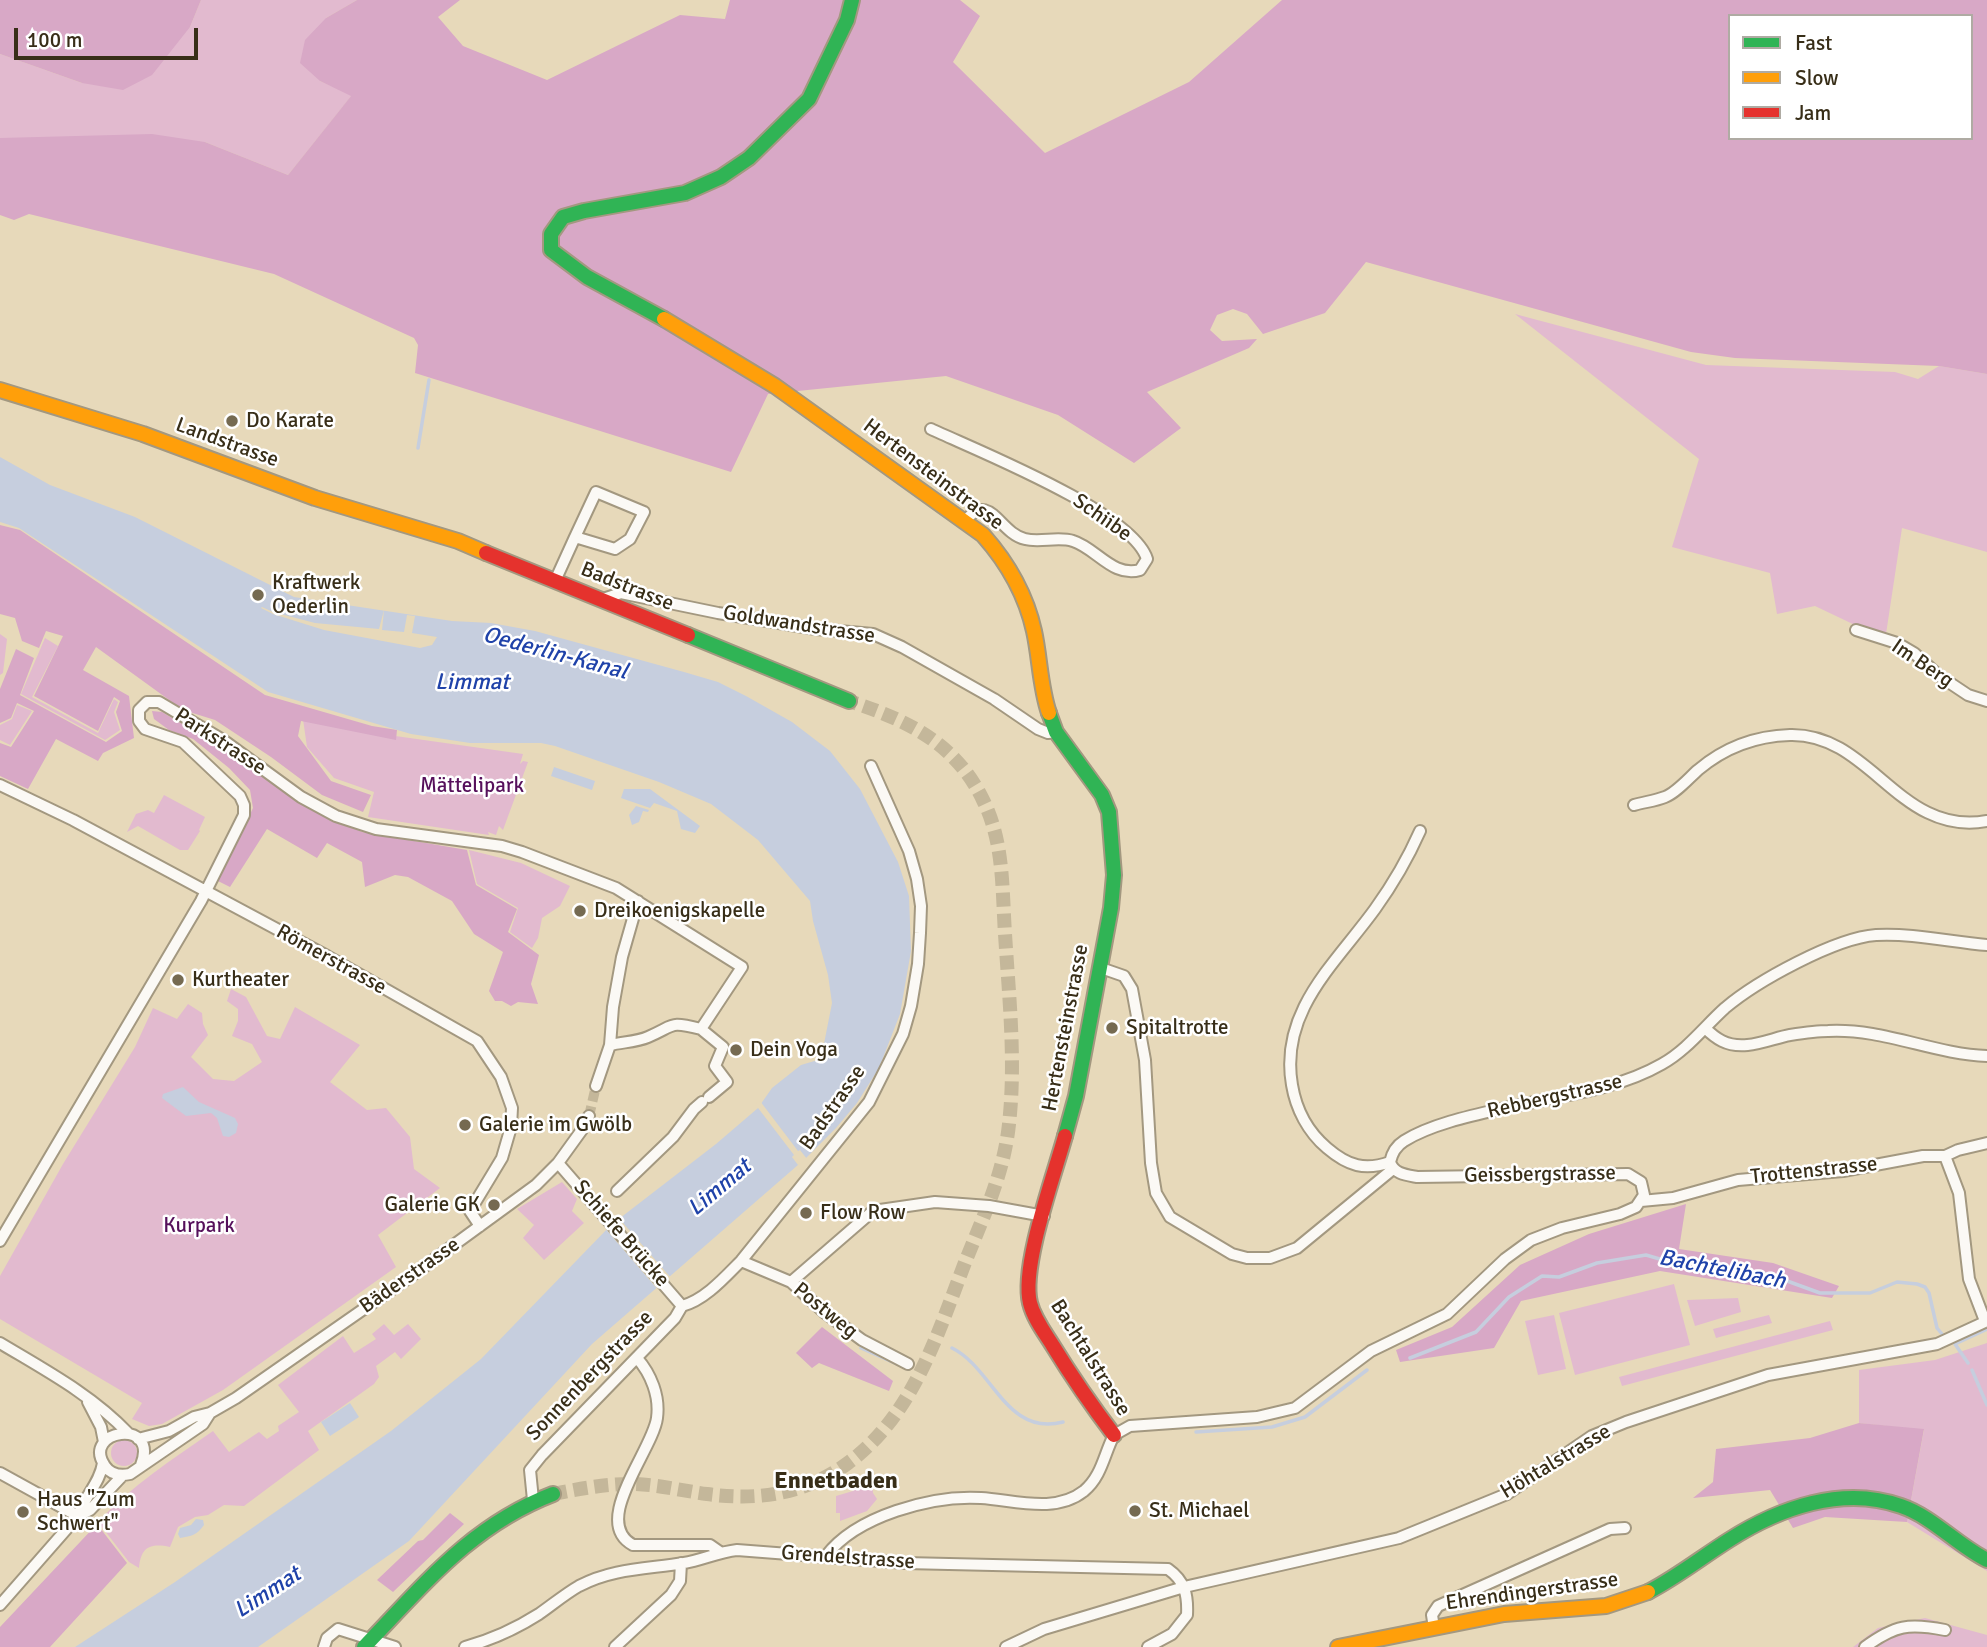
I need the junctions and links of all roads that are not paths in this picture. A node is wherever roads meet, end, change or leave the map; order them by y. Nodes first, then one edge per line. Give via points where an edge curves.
1 (852, 0) edge
2 (0, 390) edge
3 (930, 429) dead end
4 (965, 521) junction
5 (439, 535) joint
6 (575, 537) junction
7 (555, 580) junction
8 (603, 599) junction
9 (1856, 630) dead end
10 (844, 699) tunnel mouth
11 (1987, 701) edge
12 (1056, 732) junction
13 (871, 766) dead end
14 (0, 785) edge
15 (1634, 805) dead end
16 (1987, 821) edge
17 (1420, 831) dead end
18 (205, 892) junction
19 (638, 901) junction
20 (1987, 945) edge
21 (1101, 968) junction
22 (1705, 1028) junction
23 (701, 1029) junction
24 (610, 1045) junction
25 (1987, 1056) edge
26 (596, 1086) tunnel mouth
27 (589, 1116) tunnel mouth
28 (1987, 1143) edge
29 (1945, 1156) junction
30 (558, 1163) junction
31 (1392, 1165) junction
32 (617, 1191) dead end
33 (1642, 1201) junction
34 (1044, 1216) junction
35 (480, 1226) junction
36 (1, 1235) edge
37 (741, 1261) junction
38 (791, 1282) junction
39 (682, 1306) junction
40 (1986, 1321) edge
41 (0, 1343) edge
42 (637, 1358) junction
43 (908, 1364) dead end
44 (87, 1399) junction
45 (210, 1413) junction
46 (1114, 1435) junction
47 (133, 1436) junction
48 (104, 1442) junction
49 (103, 1463) junction
50 (141, 1465) junction
51 (0, 1473) edge
52 (123, 1475) junction
53 (554, 1494) tunnel mouth
54 (533, 1500) junction
55 (78, 1516) junction
56 (1625, 1528) dead end
57 (720, 1552) junction
58 (826, 1556) junction
59 (1987, 1560) edge
60 (681, 1563) junction
61 (1184, 1587) junction
62 (0, 1605) edge
63 (1434, 1628) junction
64 (1945, 1630) dead end
65 (367, 1644) edge
66 (324, 1647) edge
67 (396, 1647) edge
68 (465, 1647) edge
69 (615, 1647) edge
70 (1006, 1647) edge
71 (1148, 1647) edge
72 (1338, 1647) edge
73 (1865, 1647) edge

1 - 4 street, Hertensteinstrasse via 809,99 749,158 685,193 563,217 551,234 551,250 587,278 775,386
2 - 5 street, Landstrasse
3 - 4 street, Schiibe via 1046,481 1111,520 1135,539 1147,559 1140,570 1126,571 1073,541 1016,536 989,510 975,510
4 - 12 street, Hertensteinstrasse via 996,548 1024,598
5 - 7 street, Badstrasse
6 - 6 street, Badstrasse via 615,549 630,539 645,512 596,492
6 - 7 street, Badstrasse
7 - 8 street, Badstrasse
8 - 10 street, Badstrasse
8 - 12 street, Goldwandstrasse via 621,593 804,627 873,634 994,699 1038,729
9 - 11 street, Im Berg via 1897,643 1968,695
12 - 21 street, Hertensteinstrasse via 1102,796 1108,812 1113,888
13 - 37 street, Badstrasse via 909,851 916,879 920,933 911,1006 903,1034 869,1102
14 - 18 street, Römerstrasse
15 - 16 street via 1667,796 1717,754 1759,738 1800,735 1843,751 1926,814 1961,824
17 - 31 street, Geissbergstrasse via 1375,908 1308,995 1296,1023 1290,1057 1295,1102 1316,1138 1361,1167
18 - 19 street, Parkstrasse via 239,827 243,800 183,742 145,729 139,710 151,701 223,740 301,797 349,821 376,829 502,846 616,888
18 - 35 street, Römerstrasse via 477,1041 501,1077 512,1108 502,1157 470,1210
18 - 36 street, Parkstrasse
19 - 23 street via 742,968
19 - 24 street via 622,957
20 - 22 street, Rebbergstrasse via 1904,936 1859,938 1772,978
21 - 31 street, Rebbergstrasse via 1124,976 1132,989 1145,1060 1151,1163 1156,1193 1170,1217 1232,1254 1270,1258 1297,1248
21 - 34 street, Hertensteinstrasse via 1076,1096
22 - 25 street via 1733,1044 1843,1031
22 - 31 street, Rebbergstrasse via 1677,1054 1633,1078 1493,1111 1404,1140 1394,1150
23 - 24 street via 669,1025 647,1038
23 - 32 street via 723,1047 715,1066 727,1082 694,1109 673,1137
24 - 26 street
27 - 30 street, Bäderstrasse
28 - 29 street, Trottenstrasse
29 - 33 street, Trottenstrasse via 1738,1180
29 - 40 street via 1959,1193 1969,1279
30 - 35 street, Bäderstrasse
30 - 39 street, Schiefe Brücke
31 - 33 street, Geissbergstrasse via 1399,1173 1417,1177 1628,1174 1641,1182
33 - 46 street, Geissbergstrasse via 1620,1214 1531,1240 1447,1314 1371,1351 1295,1408 1272,1415 1136,1425
34 - 38 street via 948,1202 873,1211
34 - 46 street, Bachtalstrasse via 1029,1273 1030,1303 1076,1383
35 - 45 street, Bäderstrasse via 264,1380
37 - 38 street, Postweg
37 - 39 street, Badstrasse via 692,1304
38 - 43 street, Postweg via 862,1340
39 - 42 street, Sonnenbergstrasse
40 - 61 street, Höhtalstrasse via 1937,1344 1768,1375 1626,1422 1592,1436 1507,1494 1399,1538
41 - 44 street
42 - 54 street, Sonnenbergstrasse via 530,1470
42 - 57 street, Grendelstrasse via 651,1377 657,1418 621,1504 617,1525 633,1545 710,1545
44 - 47 street
44 - 48 street
45 - 47 street, Bäderstrasse via 169,1432
45 - 50 street, Bäderstrasse via 203,1424
46 - 58 street, Bachtalstrasse via 1099,1473 1074,1497 1051,1504 933,1499 855,1529
47 - 48 street via 115,1434
47 - 50 street via 144,1451
48 - 49 street
49 - 52 street via 111,1472
49 - 55 street
50 - 52 street
51 - 55 street
52 - 55 street via 90,1510
53 - 54 street
54 - 65 street via 469,1540
55 - 62 street
56 - 63 street via 1610,1530 1438,1606 1432,1615
57 - 58 street, Grendelstrasse
57 - 60 street
58 - 61 street, Grendelstrasse via 905,1563 1168,1569
59 - 63 street, Ehrendingerstrasse via 1903,1507 1881,1500 1836,1499 1787,1511 1746,1529 1678,1577 1623,1602 1590,1609 1500,1614
60 - 68 street via 600,1577 501,1634
60 - 69 street via 680,1581 671,1595
61 - 70 street, Höhtalstrasse via 1044,1629
61 - 71 street via 1187,1607 1183,1622
63 - 72 street, Ehrendingerstrasse
64 - 73 street via 1919,1625 1897,1628
65 - 66 street via 338,1629
65 - 67 street

